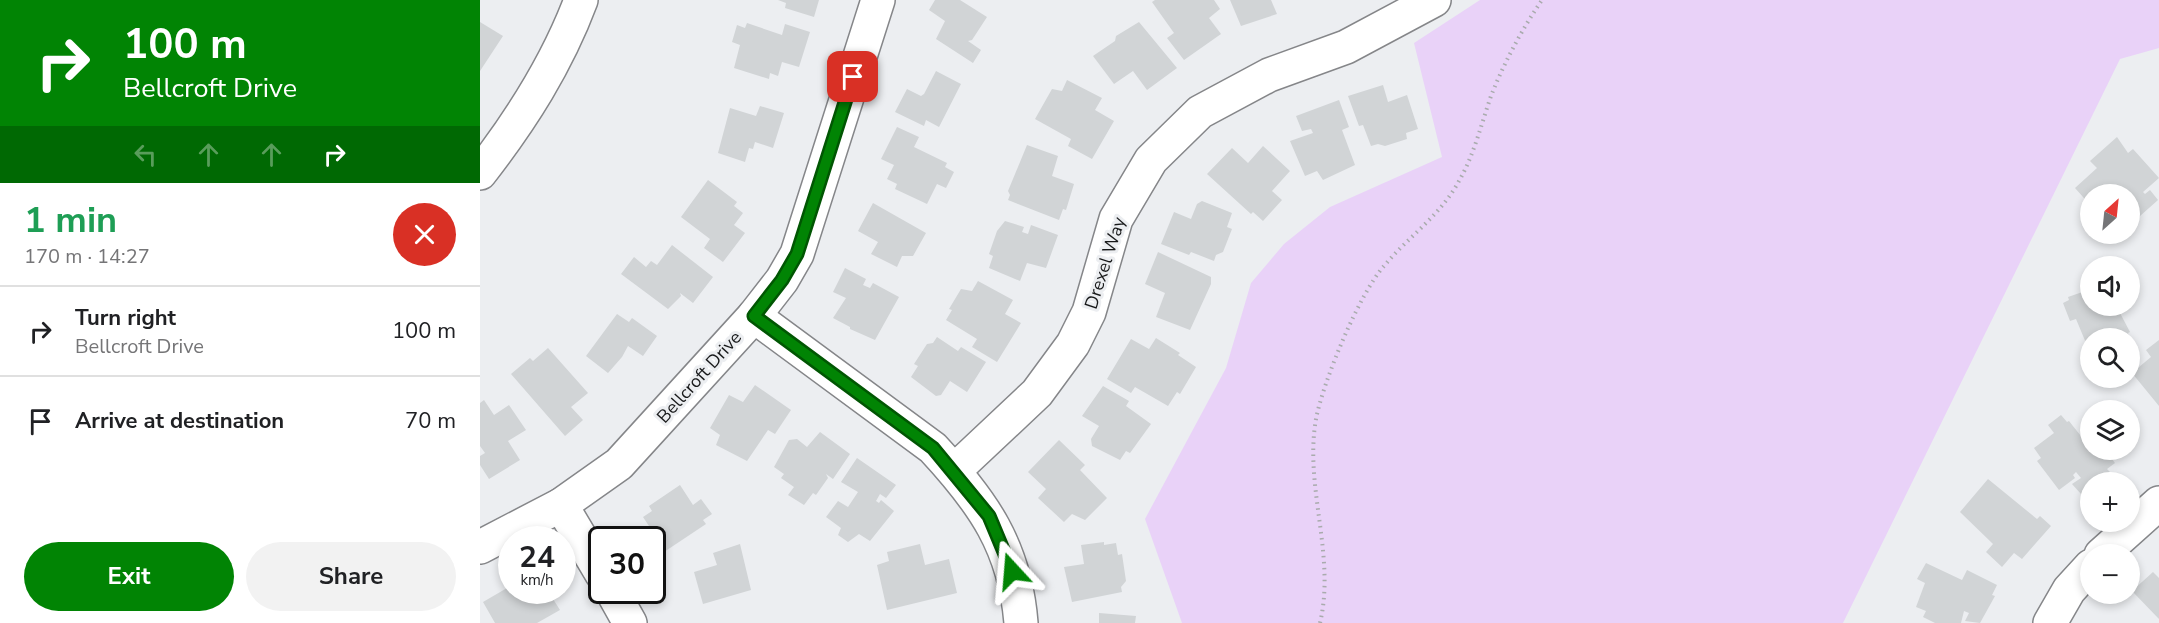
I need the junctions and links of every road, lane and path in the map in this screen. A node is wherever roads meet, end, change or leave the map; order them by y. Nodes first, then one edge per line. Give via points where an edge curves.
1 (581, 0) edge
2 (878, 0) edge
3 (1434, 0) edge
4 (1542, 0) edge
5 (480, 172) edge
6 (754, 316) junction
7 (954, 471) junction
8 (2159, 503) edge
9 (561, 505) junction
10 (2113, 544) edge
11 (480, 547) edge
12 (588, 550) edge
13 (2080, 578) edge
14 (619, 604) edge
15 (630, 623) edge
16 (1022, 623) edge
17 (1320, 623) edge
18 (2050, 623) edge

1 - 5 street via 543,84 516,128
2 - 6 street, Bellcroft Drive via 797,254
3 - 7 street, Drexel Way via 1346,47 1269,75 1200,112 1151,160 1116,219 1089,312 1073,344 1037,393
4 - 17 path via 1492,95 1460,179 1436,214 1368,285 1325,388 1314,435 1327,578
6 - 7 street via 933,448
6 - 9 street, Bellcroft Drive via 620,464
7 - 16 street via 989,516 1002,543
8 - 10 street
9 - 11 street, Bellcroft Drive
9 - 12 street
13 - 18 street
14 - 15 street

